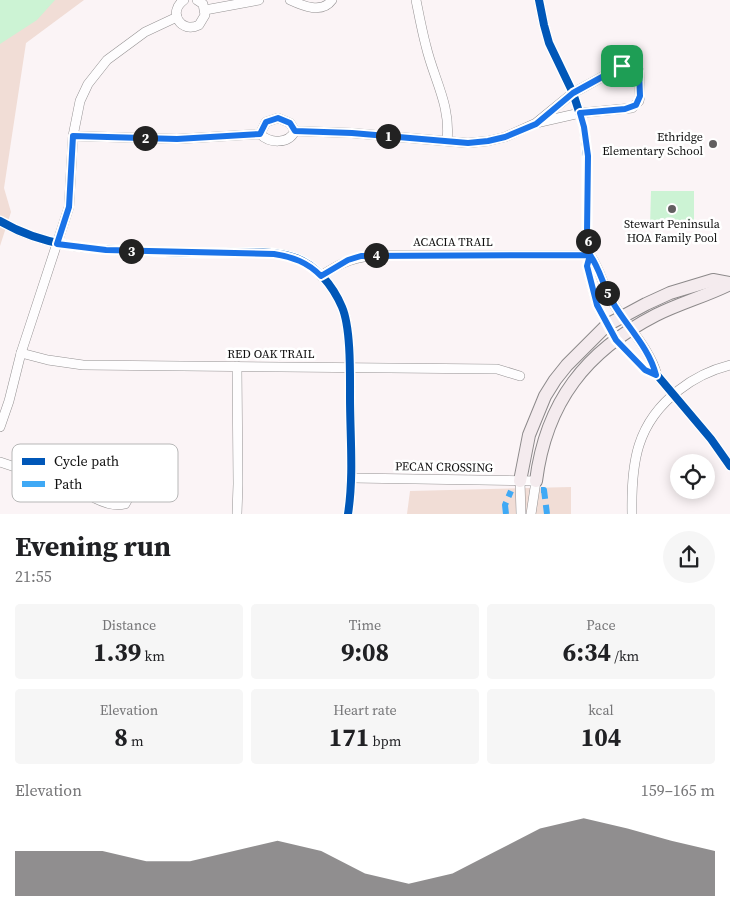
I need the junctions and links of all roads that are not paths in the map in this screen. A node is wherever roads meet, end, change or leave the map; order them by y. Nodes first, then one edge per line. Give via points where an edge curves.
1 (184, 0) edge
2 (197, 0) edge
3 (259, 0) edge
4 (290, 0) edge
5 (332, 0) edge
6 (416, 0) edge
7 (545, 0) edge
8 (540, 5) edge
9 (205, 10) junction
10 (176, 17) junction
11 (573, 93) junction
12 (580, 113) junction
13 (536, 124) junction
14 (295, 131) junction
15 (260, 134) junction
16 (73, 136) junction
17 (448, 141) junction
18 (0, 221) edge
19 (57, 244) junction
20 (590, 255) junction
21 (321, 276) junction
22 (730, 283) edge
23 (622, 316) junction
24 (607, 325) junction
25 (631, 329) junction
26 (616, 340) junction
27 (21, 353) junction
28 (730, 365) edge
29 (237, 366) junction
30 (350, 366) junction
31 (656, 375) junction
32 (520, 376) dead end
33 (672, 395) junction
34 (0, 427) edge
35 (0, 462) edge
36 (12, 466) edge
37 (730, 466) edge
38 (352, 478) junction
39 (520, 481) junction
40 (536, 481) junction
41 (108, 502) edge
42 (126, 502) edge
43 (237, 514) edge
44 (348, 514) edge
45 (521, 514) edge
46 (531, 514) edge
47 (632, 514) edge

1 - 10 street via 178,6
2 - 9 street
3 - 9 street
4 - 5 street via 316,8 328,5
6 - 17 street via 426,47 446,105
7 - 8 street
8 - 11 street via 549,43
9 - 10 street via 203,20 194,27 183,26
10 - 16 street via 134,38 107,60 88,84 80,101
11 - 12 street
11 - 12 street via 622,66 632,65 639,71 640,96 636,105
11 - 13 street
12 - 13 street
12 - 20 street via 587,148
13 - 17 street via 488,141
14 - 15 street via 289,139 279,141 268,140
14 - 15 street via 290,123 278,118 266,122
14 - 17 street
15 - 16 street via 177,139
16 - 19 street via 69,207
18 - 19 street
19 - 21 street via 106,250 274,254 298,259
19 - 27 street
20 - 21 street, ACACIA TRAIL via 361,256 342,262
20 - 23 street via 610,299
20 - 24 street via 587,266 591,285
21 - 30 street via 336,294 346,318
22 - 23 main road via 713,280 697,284
22 - 25 main road via 670,308
23 - 24 main road
23 - 25 street
24 - 26 street
24 - 39 main road via 567,365 545,396 529,435
25 - 26 main road
25 - 31 street via 654,365
26 - 31 street via 645,370
26 - 40 main road via 592,360 564,395 547,428
27 - 29 street, RED OAK TRAIL via 83,365
27 - 34 street
28 - 33 street via 692,379
29 - 30 street, RED OAK TRAIL
29 - 43 street
30 - 32 street, RED OAK TRAIL via 497,368
30 - 38 street
31 - 33 street
33 - 37 street
33 - 47 street via 642,435 634,466
35 - 36 street
38 - 39 street, PECAN CROSSING
38 - 44 street
39 - 40 street, PECAN CROSSING
39 - 45 street
40 - 46 street
41 - 42 street

